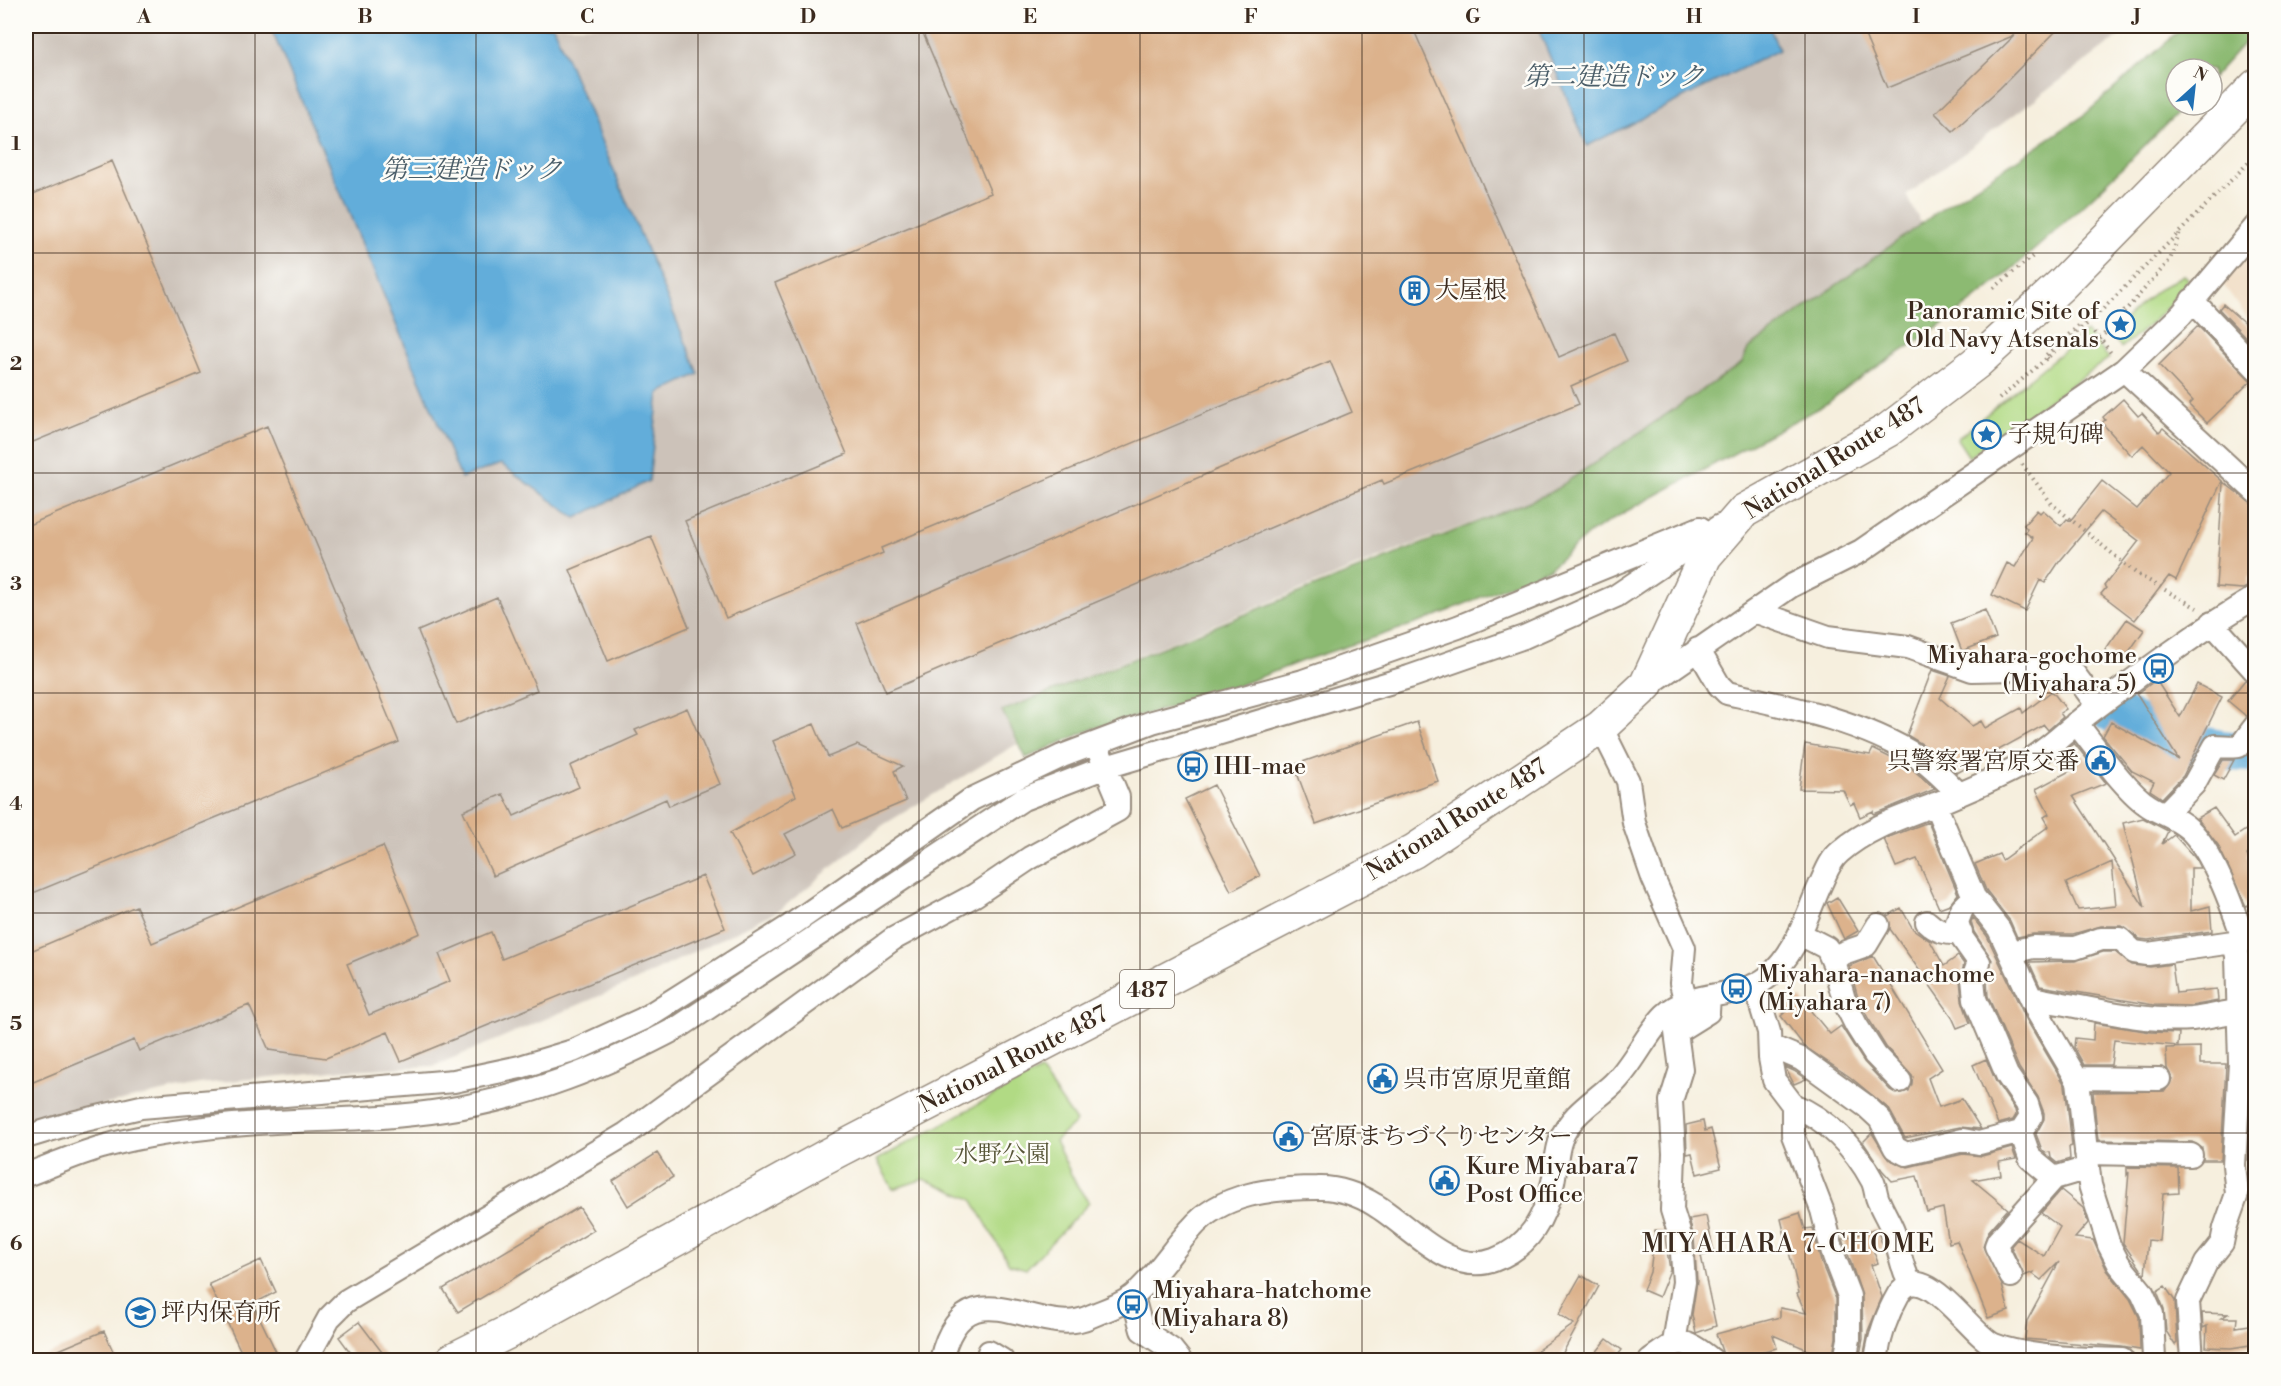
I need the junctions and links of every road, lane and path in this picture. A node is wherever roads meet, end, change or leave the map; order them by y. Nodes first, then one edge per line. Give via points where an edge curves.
1 (2256, 86) edge
2 (2256, 155) edge
3 (2256, 226) edge
4 (2180, 231) junction
5 (2033, 256) dead end
6 (1994, 288) dead end
7 (2192, 300) junction
8 (2085, 320) dead end
9 (2100, 339) dead end
10 (2048, 359) junction
11 (2256, 368) edge
12 (2124, 370) junction
13 (1998, 399) dead end
14 (2012, 447) junction
15 (2256, 492) edge
16 (1743, 511) junction
17 (2256, 597) edge
18 (1757, 612) junction
19 (2212, 623) junction
20 (1698, 650) junction
21 (2256, 672) edge
22 (1647, 685) junction
23 (2098, 706) junction
24 (2076, 723) junction
25 (2256, 725) edge
26 (1601, 726) junction
27 (1095, 743) junction
28 (1106, 767) junction
29 (1959, 794) junction
30 (1935, 804) junction
31 (2165, 813) junction
32 (1974, 897) junction
33 (1927, 922) dead end
34 (1878, 925) dead end
35 (1961, 933) junction
36 (1800, 934) junction
37 (2245, 940) edge
38 (2011, 952) junction
39 (1833, 961) junction
40 (1755, 986) junction
41 (1709, 997) junction
42 (2031, 998) junction
43 (1686, 1003) junction
44 (2238, 1011) junction
45 (1770, 1046) junction
46 (2076, 1078) junction
47 (2159, 1078) dead end
48 (1900, 1081) dead end
49 (1793, 1105) junction
50 (2021, 1132) junction
51 (26, 1137) edge
52 (2191, 1155) dead end
53 (2087, 1161) junction
54 (26, 1175) edge
55 (2054, 1178) junction
56 (2246, 1192) edge
57 (2011, 1276) dead end
58 (1910, 1283) junction
59 (1133, 1297) junction
60 (1674, 1343) junction
61 (314, 1356) edge
62 (452, 1360) edge
63 (941, 1360) edge
64 (1180, 1360) edge
65 (1650, 1360) edge
66 (1712, 1360) edge
67 (1845, 1360) edge
68 (1876, 1360) edge
69 (2122, 1360) edge
70 (2154, 1360) edge
71 (2192, 1360) edge

1 - 16 highway, National Route 487 / 487 via 2062,284 1976,363 1888,429
2 - 4 path
3 - 7 street
4 - 9 path via 2170,260
4 - 10 path
5 - 6 path
7 - 11 street
7 - 12 street
8 - 10 path via 2045,356
10 - 13 path
12 - 14 street
12 - 15 street
14 - 18 street via 1861,551 1791,586
14 - 19 path via 2052,504 2137,574 2196,606
16 - 22 highway, National Route 487 / 487 via 1705,556
16 - 27 street via 1458,627 1303,681 1152,722
16 - 28 street via 1616,596 1524,637 1409,677
17 - 19 street
18 - 20 street
18 - 23 street via 1828,637 1908,647 1972,670 2063,668 2072,671
19 - 21 street
19 - 23 street
20 - 22 street
20 - 29 street via 1727,693 1793,707 1886,739 1918,758
22 - 26 highway, National Route 487 / 487
23 - 24 street
24 - 29 street via 2054,744 2026,762
24 - 31 street via 2148,806
25 - 31 street via 2242,746 2215,746 2194,784
26 - 43 street via 1628,782 1634,823 1684,948 1681,983
26 - 62 highway, National Route 487 / 487 via 1414,850 825,1157
27 - 28 street
27 - 51 street via 972,799 790,926 653,1013 573,1051 454,1081 141,1107
28 - 54 street via 1023,799 680,1027 571,1079 509,1098 444,1111 207,1127 145,1137 100,1147
28 - 61 street via 1118,796 1118,810 893,939 626,1134 346,1301 329,1318
29 - 30 street
30 - 32 street
30 - 36 street via 1891,821 1834,856
31 - 37 street via 2190,830 2201,847 2227,894
32 - 35 street via 1962,909 1957,922
32 - 38 street
33 - 35 street via 1948,934
34 - 39 street via 1866,945
35 - 50 street via 1979,962 1973,979 1975,999 2007,1075 2031,1117
36 - 39 street via 1827,948
36 - 40 street via 1786,960
37 - 38 street via 2148,954 2134,952 2121,939 2101,939 2075,948 2033,947
37 - 44 street via 2237,956
38 - 42 street
39 - 48 street via 1845,1004 1860,1032
40 - 41 street
40 - 45 street
41 - 43 street
41 - 60 street via 1708,1012 1676,1032 1682,1069 1671,1101 1672,1210 1682,1239 1684,1282
42 - 44 street via 2154,1017 2191,1019
42 - 46 street
43 - 59 street via 1666,1013 1616,1081 1576,1114 1561,1140 1553,1183 1540,1221 1522,1246 1490,1262 1469,1262 1442,1253 1372,1203 1343,1191 1321,1187 1253,1193 1222,1203 1195,1224
44 - 56 street via 2240,1063 2234,1165
45 - 49 street via 1774,1080
45 - 50 street via 1801,1059 1866,1106 1880,1119 1895,1148 1906,1154 1963,1140 1979,1143
46 - 47 street
46 - 53 street
49 - 58 street via 1811,1112 1831,1129 1860,1162 1873,1182
49 - 67 street via 1793,1135 1849,1296
50 - 55 street via 2030,1158
52 - 53 street
53 - 55 street
53 - 70 street via 2090,1185 2109,1245 2142,1292 2152,1314
55 - 57 street via 1998,1241 1996,1246
56 - 71 street via 2225,1228 2222,1244 2206,1263 2188,1302
58 - 68 street via 1894,1302
58 - 69 street via 1934,1290 1993,1345
59 - 63 street via 1077,1323 1001,1309 976,1309 958,1320
59 - 64 street via 1142,1330
60 - 65 street
60 - 66 street via 1688,1343

